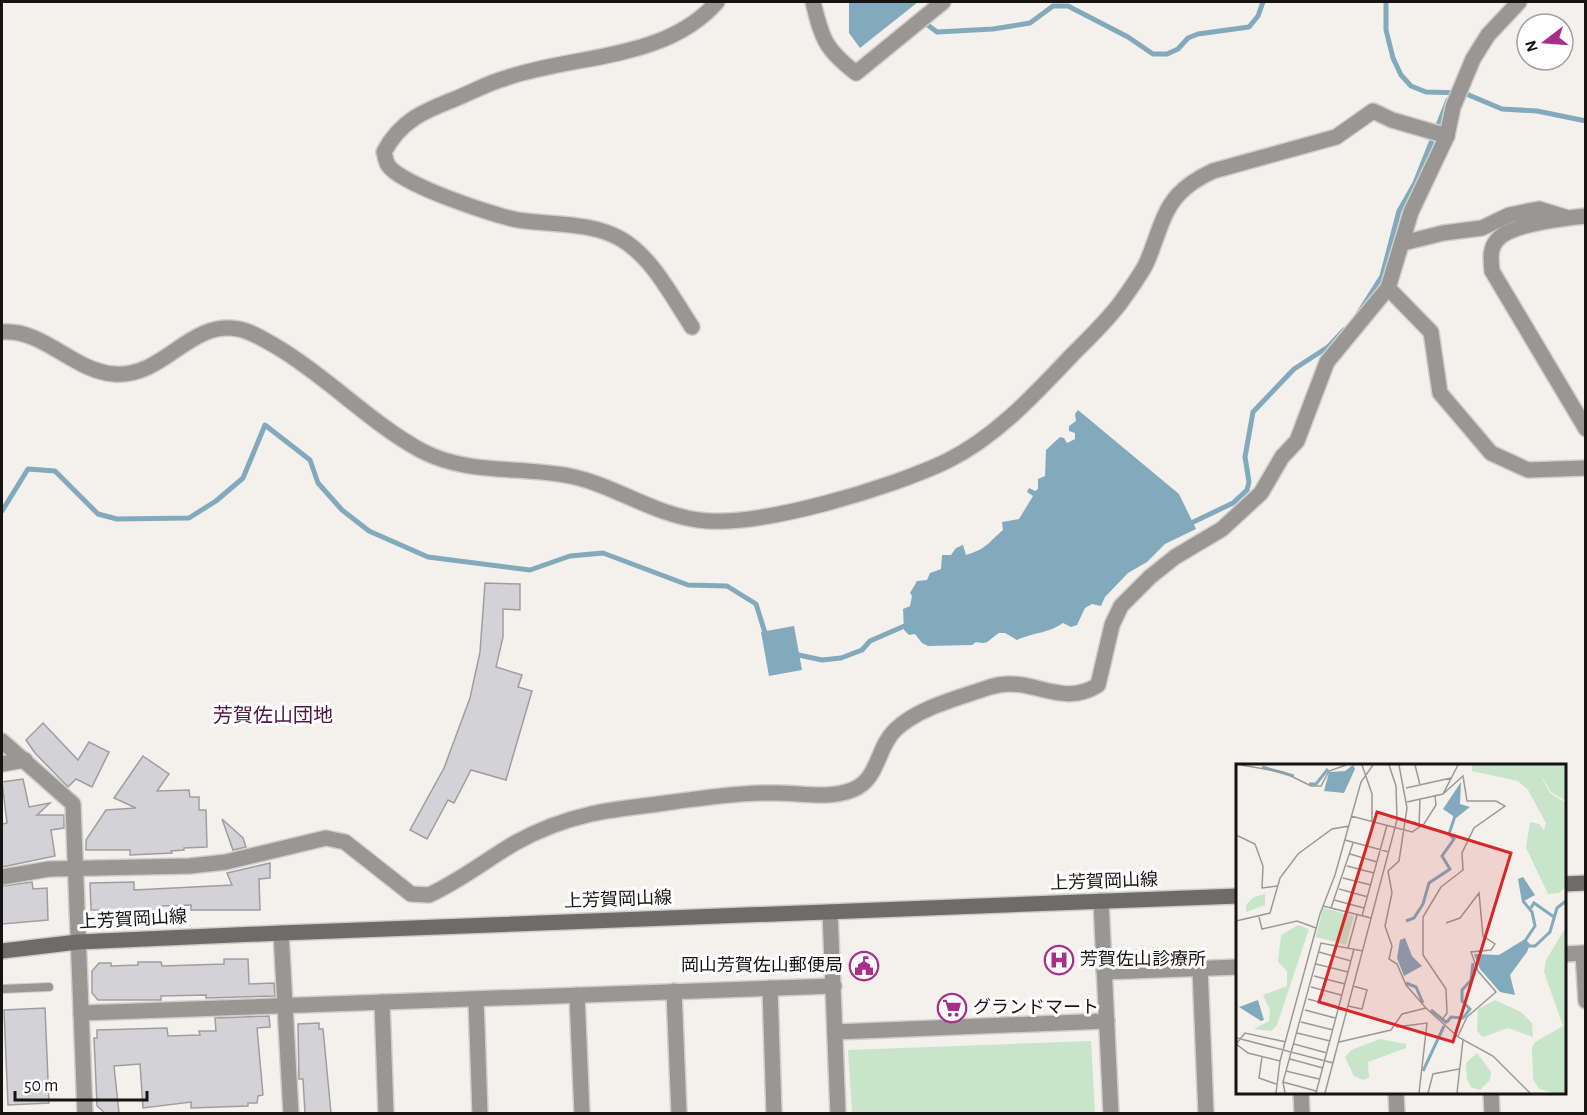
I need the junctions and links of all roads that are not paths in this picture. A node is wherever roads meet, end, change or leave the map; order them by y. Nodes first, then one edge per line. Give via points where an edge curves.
1 (717, 2) edge
2 (813, 2) edge
3 (943, 2) edge
4 (1519, 2) edge
5 (1439, 134) junction
6 (1586, 216) edge
7 (1568, 217) junction
8 (1403, 243) junction
9 (1388, 288) junction
10 (692, 327) dead end
11 (2, 332) edge
12 (1586, 429) edge
13 (1586, 468) edge
14 (2, 741) edge
15 (25, 760) junction
16 (2, 764) edge
17 (76, 869) junction
18 (2, 878) edge
19 (1586, 883) edge
20 (1566, 884) edge
21 (1236, 896) edge
22 (1101, 901) junction
23 (830, 912) junction
24 (280, 933) junction
25 (78, 942) junction
26 (2, 951) edge
27 (1585, 953) edge
28 (1566, 954) edge
29 (1236, 967) edge
30 (1200, 968) junction
31 (1104, 972) junction
32 (834, 986) junction
33 (50, 987) dead end
34 (770, 988) junction
35 (2, 989) edge
36 (674, 991) junction
37 (577, 995) junction
38 (476, 999) junction
39 (1586, 1001) edge
40 (382, 1002) junction
41 (286, 1006) junction
42 (81, 1013) junction
43 (1107, 1021) junction
44 (836, 1032) junction
45 (1301, 1094) edge
46 (1396, 1094) edge
47 (1491, 1094) edge
48 (85, 1113) edge
49 (291, 1113) edge
50 (386, 1113) edge
51 (480, 1113) edge
52 (582, 1113) edge
53 (679, 1113) edge
54 (774, 1113) edge
55 (838, 1113) edge
56 (1111, 1113) edge
57 (1206, 1113) edge
58 (1302, 1113) edge
59 (1397, 1113) edge
60 (1492, 1113) edge

1 - 10 street via 705,16 666,39 507,77 424,111 393,135 384,152 388,166 404,179 432,191 515,219 594,229 618,237 637,249
2 - 3 street via 821,33 832,54 856,73
4 - 5 street via 1488,35 1473,59
5 - 8 street
5 - 11 street via 1373,111 1336,137 1234,164 1196,179 1176,197 1144,266 1120,303 990,435 949,460 908,477 764,519 701,521 673,515 571,476 537,470 474,468 449,462 399,436 298,359 243,329 205,330 153,365 116,374 96,370 30,335
6 - 7 street
7 - 8 street via 1539,209 1509,215 1482,228
7 - 12 street via 1517,229 1498,239 1490,255 1492,271
8 - 9 street
9 - 13 street via 1431,332 1440,393 1491,453 1528,470
9 - 17 street via 1327,362 1297,441 1282,457 1261,493 1222,529 1134,590 1121,606 1112,625 1098,685 1084,694 1055,693 1010,682 993,686 926,710 907,721 885,744 866,783 853,790 837,795 771,793 698,799 591,814 531,835 429,895 411,894 345,842 326,838 226,862
14 - 15 street
15 - 16 street
15 - 17 street via 73,804
17 - 18 street via 49,869
17 - 25 street
19 - 20 main road
21 - 22 main road, 上芳賀岡山線
22 - 23 main road, 上芳賀岡山線
22 - 31 street
23 - 24 main road, 上芳賀岡山線
23 - 32 street
24 - 25 main road, 上芳賀岡山線
24 - 41 street
25 - 26 main road, 上芳賀岡山線
25 - 42 street
27 - 28 street
27 - 39 street
29 - 30 street
30 - 31 street
30 - 57 street
31 - 43 street
32 - 34 street
32 - 44 street
33 - 35 lane
34 - 36 street
34 - 54 street
36 - 37 street
36 - 53 street
37 - 38 street
37 - 52 street
38 - 40 street
38 - 51 street
40 - 41 street
40 - 50 street
41 - 42 street
41 - 49 street
42 - 48 street
43 - 44 street
43 - 56 street
44 - 55 street
45 - 58 street
46 - 59 street
47 - 60 street

